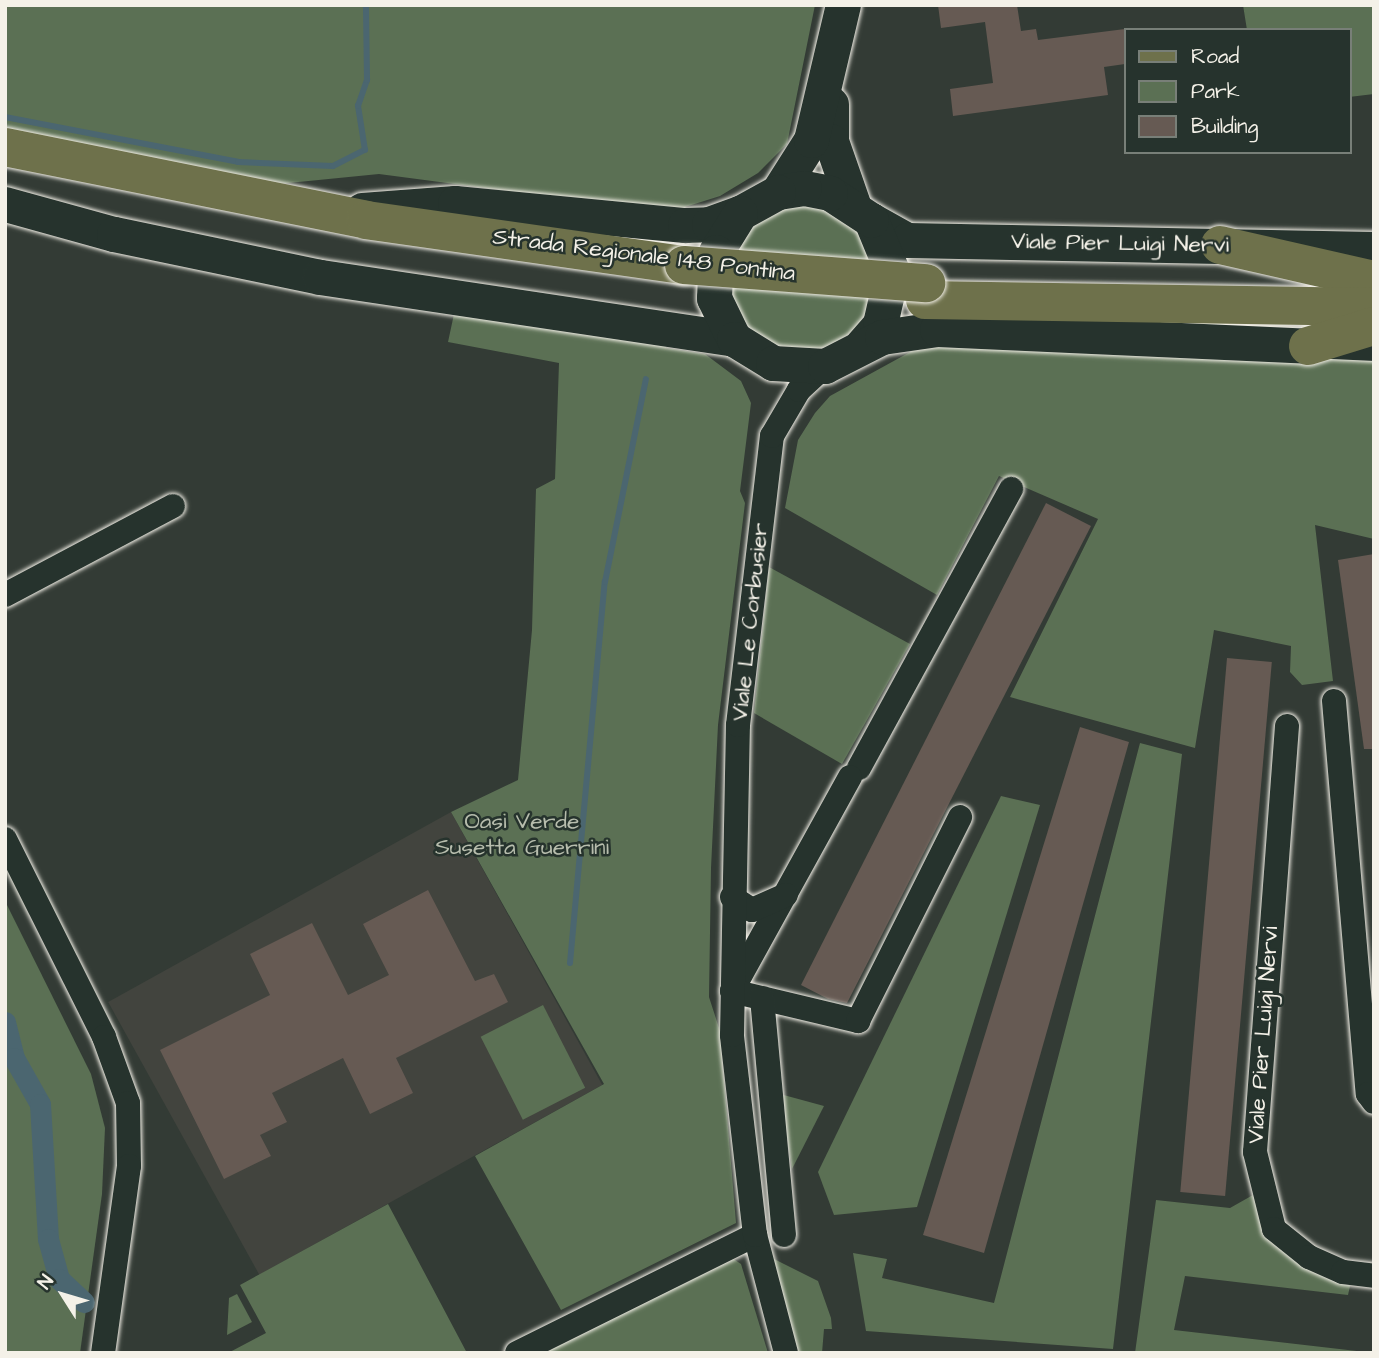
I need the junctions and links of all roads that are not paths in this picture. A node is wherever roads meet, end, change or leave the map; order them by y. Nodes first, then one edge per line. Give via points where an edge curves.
1 (843, 5) edge
2 (829, 76) junction
3 (5, 147) edge
4 (5, 166) edge
5 (778, 191) junction
6 (5, 204) edge
7 (306, 209) junction
8 (862, 212) junction
9 (740, 213) junction
10 (1220, 245) junction
11 (1374, 249) edge
12 (684, 273) junction
13 (1374, 280) edge
14 (925, 291) junction
15 (1374, 292) edge
16 (1374, 307) edge
17 (1374, 326) edge
18 (734, 339) junction
19 (862, 345) junction
20 (1308, 346) junction
21 (1374, 349) edge
22 (825, 366) junction
23 (1011, 489) dead end
24 (173, 506) dead end
25 (6, 594) edge
26 (1334, 701) dead end
27 (1287, 726) dead end
28 (960, 817) dead end
29 (5, 839) edge
30 (786, 895) junction
31 (732, 897) junction
32 (732, 991) junction
33 (762, 998) junction
34 (1374, 1102) edge
35 (755, 1235) junction
36 (784, 1235) dead end
37 (1374, 1276) edge
38 (103, 1353) edge
39 (517, 1353) edge
40 (786, 1353) edge

1 - 2 street
2 - 5 street via 804,158
2 - 8 street via 831,141
3 - 7 main road, Strada Regionale 148 Pontina
4 - 12 main road, Strada Regionale 148 Pontina via 360,239
5 - 8 street via 804,188
5 - 9 street
6 - 18 street via 114,234 320,277
7 - 9 street via 455,203 685,225 709,224
7 - 12 main road, Strada Regionale 148 Pontina
8 - 10 street, Viale Pier Luigi Nervi via 907,240
8 - 19 street via 886,244 892,271 880,324
9 - 18 street via 716,252 712,275 714,299
10 - 11 street, Viale Pier Luigi Nervi
10 - 13 main road
12 - 14 main road, Strada Regionale 148 Pontina
14 - 15 main road, Strada Regionale 148 Pontina
14 - 16 main road, Strada Regionale 148 Pontina
17 - 20 main road
18 - 22 street via 772,363
19 - 20 street via 882,337 937,329
19 - 22 street
20 - 21 street
22 - 31 street, Viale Le Corbusier via 799,390 772,436 738,725
23 - 30 street
24 - 25 street
26 - 34 street via 1368,1094
27 - 37 street, Viale Pier Luigi Nervi via 1255,1152 1274,1229 1309,1257 1343,1272
28 - 33 street via 858,1021
29 - 38 street via 104,1037 128,1104 129,1166
30 - 31 street via 752,911
30 - 32 street
31 - 32 street, Viale Le Corbusier
32 - 33 street
32 - 35 street, Viale Le Corbusier
33 - 36 street
35 - 39 street
35 - 40 street, Viale Le Corbusier

